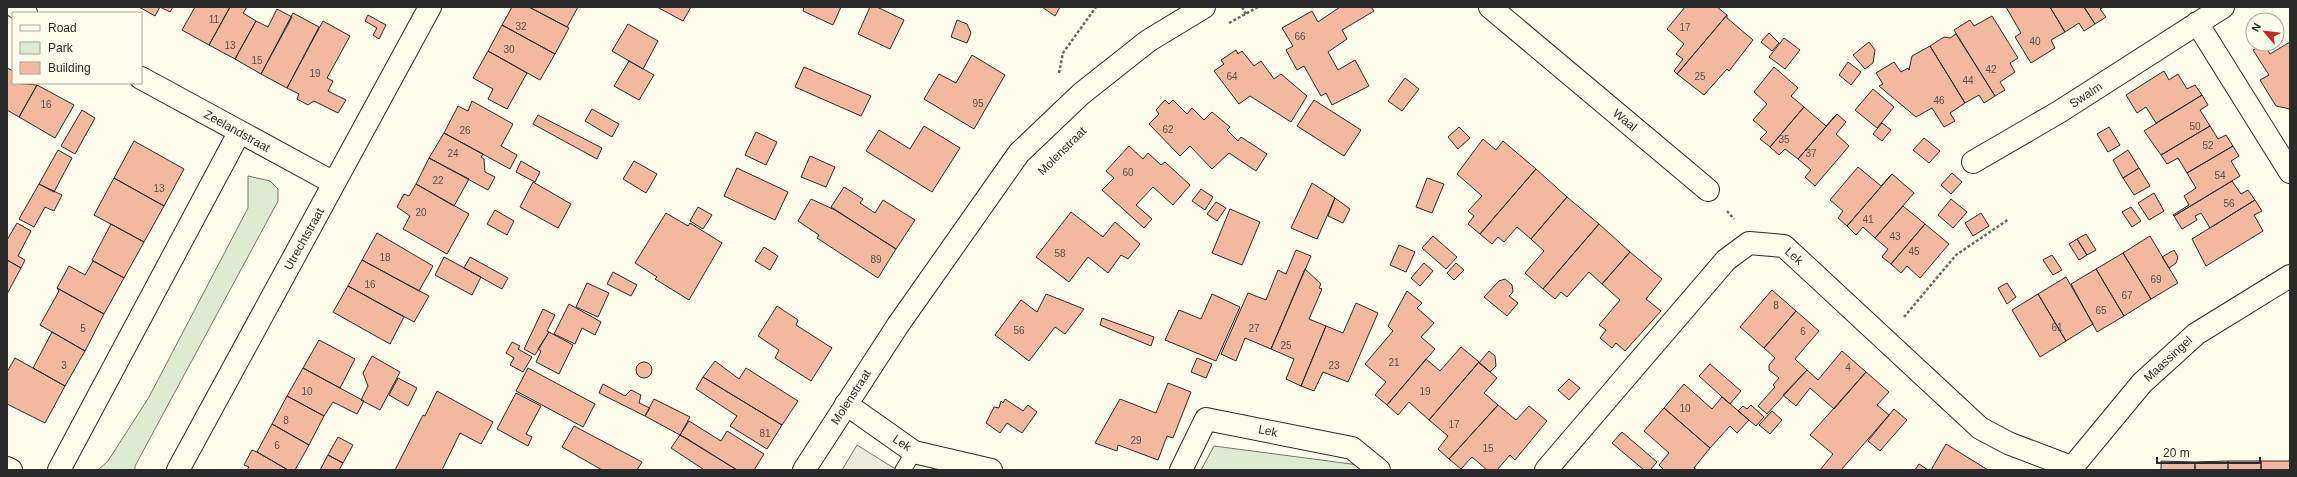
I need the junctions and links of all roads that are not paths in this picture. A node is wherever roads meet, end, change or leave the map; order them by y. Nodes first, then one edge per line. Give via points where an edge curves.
1 (430, 7) edge
2 (1204, 7) edge
3 (1490, 7) edge
4 (2223, 7) edge
5 (2197, 23) junction
6 (142, 79) edge
7 (239, 133) junction
8 (1973, 162) dead end
9 (2290, 172) edge
10 (334, 183) junction
11 (1708, 190) road end
12 (2290, 276) edge
13 (846, 404) junction
14 (914, 452) junction
15 (7, 468) edge
16 (2071, 469) edge
17 (11, 470) edge
18 (58, 470) edge
19 (178, 470) edge
20 (804, 470) edge
21 (903, 470) edge
22 (991, 470) edge
23 (1180, 470) edge
24 (1379, 470) edge
25 (1546, 470) edge

1 - 10 street, Utrechtstraat
2 - 13 street, Molenstraat via 1148,41 1087,89 1019,153 967,224
3 - 11 street, Waal
4 - 5 street, Swalm
5 - 8 street, Swalm via 2059,112
5 - 9 street
6 - 7 street, Zeelandstraat
7 - 10 street, Zeelandstraat
7 - 18 street
10 - 19 street, Utrechtstraat
12 - 16 street, Maassingel via 2196,334 2142,383
13 - 14 street, Lek
13 - 20 street, Molenstraat
14 - 21 lane
14 - 22 street, Lek
15 - 17 street
16 - 25 street, Lek via 2008,443 1980,428 1784,246 1749,243 1726,260
23 - 24 street, Lek via 1206,419 1352,448

